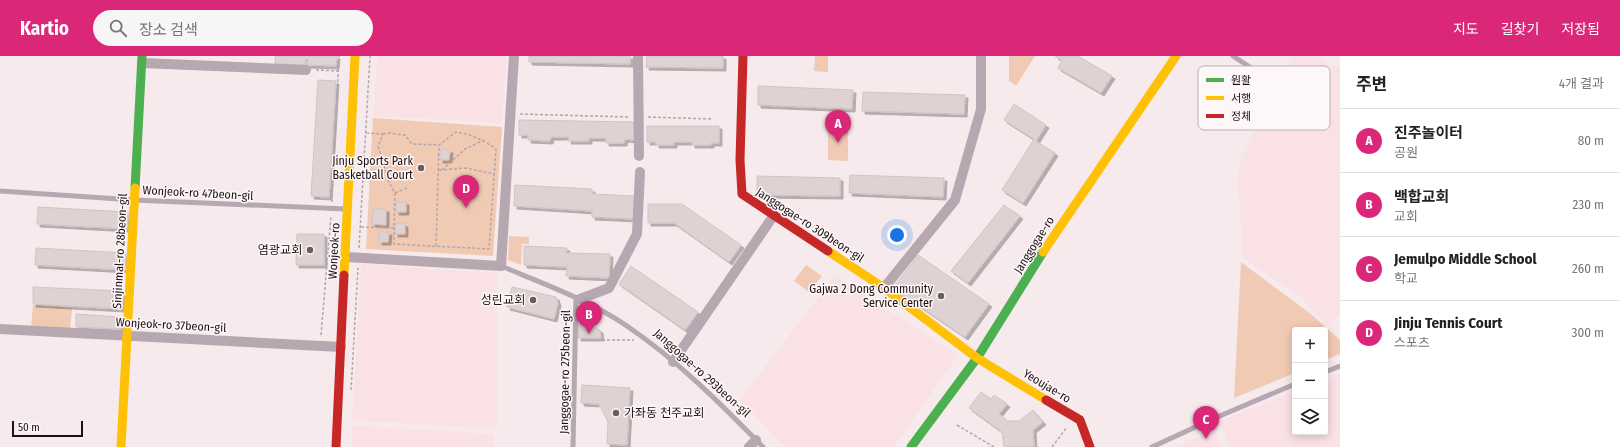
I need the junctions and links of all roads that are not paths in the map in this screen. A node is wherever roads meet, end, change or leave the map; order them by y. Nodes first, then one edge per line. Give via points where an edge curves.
1 (355, 56) edge
2 (514, 56) edge
3 (638, 56) edge
4 (743, 56) edge
5 (981, 56) edge
6 (1176, 56) edge
7 (1233, 56) edge
8 (142, 59) edge
9 (1248, 66) edge
10 (306, 70) road end
11 (639, 156) dead end
12 (640, 172) dead end
13 (0, 191) edge
14 (134, 200) junction
15 (348, 209) junction
16 (774, 215) junction
17 (346, 257) junction
18 (501, 266) junction
19 (884, 288) junction
20 (578, 299) junction
21 (0, 329) edge
22 (128, 336) junction
23 (341, 347) junction
24 (978, 358) junction
25 (673, 362) junction
26 (1340, 366) edge
27 (1328, 371) edge
28 (1292, 385) edge
29 (760, 443) edge
30 (121, 447) edge
31 (336, 447) edge
32 (573, 447) edge
33 (749, 447) edge
34 (912, 447) edge
35 (1090, 447) edge
36 (1152, 447) edge

1 - 15 street, Wonjeok-ro
2 - 18 street
3 - 11 street
4 - 16 street, Janggogae-ro 309beon-gil via 740,160 742,194
5 - 19 street via 981,109 955,200
6 - 24 street, Janggogae-ro via 1056,231
7 - 9 lane
8 - 10 street
8 - 14 street, Sinjinmal-ro 28beon-gil
12 - 20 street via 637,234 609,288
13 - 14 lane, Wonjeok-ro 47beon-gil
14 - 15 lane, Wonjeok-ro 47beon-gil
14 - 22 street, Sinjinmal-ro 28beon-gil
15 - 17 street, Wonjeok-ro
16 - 19 street, Janggogae-ro 309beon-gil
16 - 25 street
17 - 18 street, Janggogae-ro 293beon-gil
17 - 23 street, Wonjeok-ro
18 - 20 lane, Janggogae-ro 293beon-gil
19 - 24 street, Janggogae-ro 309beon-gil
20 - 25 lane, Janggogae-ro 293beon-gil via 626,326
20 - 32 lane, Janggogae-ro 275beon-gil
21 - 22 street, Wonjeok-ro 37beon-gil
22 - 23 street, Wonjeok-ro 37beon-gil
22 - 30 street, Sinjinmal-ro 28beon-gil
23 - 31 street, Wonjeok-ro
24 - 34 street, Janggogae-ro
24 - 35 street, Yeoujae-ro via 1080,420
25 - 29 lane, Janggogae-ro 293beon-gil
26 - 27 lane
28 - 36 lane
29 - 33 street

